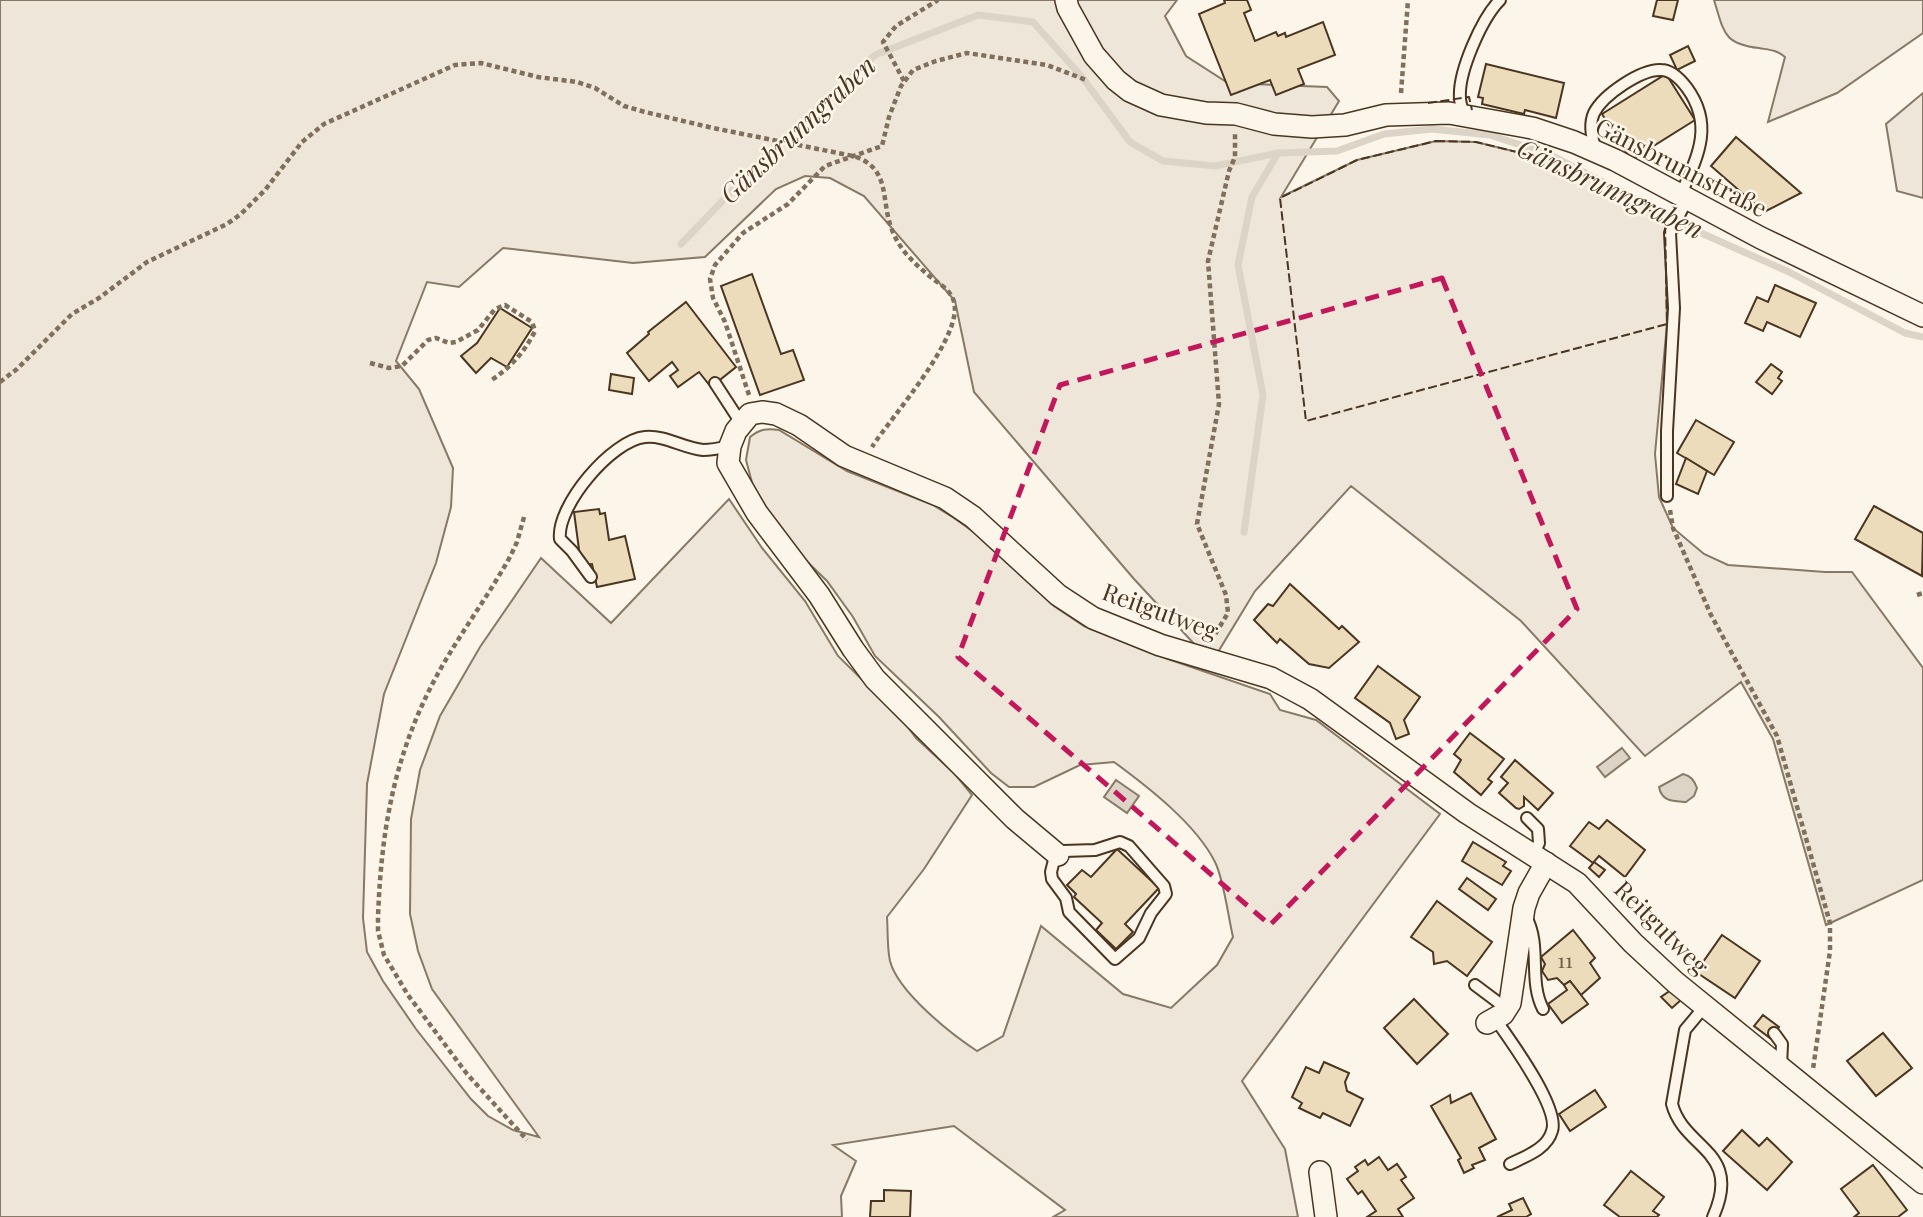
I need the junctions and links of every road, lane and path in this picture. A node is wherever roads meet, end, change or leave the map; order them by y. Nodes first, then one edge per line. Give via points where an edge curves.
1 (938, 0) edge
2 (1066, 0) edge
3 (1408, 0) edge
4 (1500, 0) edge
5 (1078, 77) dead end
6 (904, 82) junction
7 (1402, 114) junction
8 (1464, 115) junction
9 (1597, 152) junction
10 (853, 156) junction
11 (1234, 157) dead end
12 (1682, 202) junction
13 (1923, 316) edge
14 (370, 363) dead end
15 (490, 381) dead end
16 (0, 382) edge
17 (715, 383) dead end
18 (747, 418) junction
19 (730, 446) junction
20 (861, 464) junction
21 (1667, 496) joint
22 (524, 517) dead end
23 (592, 577) dead end
24 (1207, 659) junction
25 (1527, 818) dead end
26 (1058, 855) junction
27 (1540, 859) junction
28 (1523, 914) junction
29 (1475, 985) dead end
30 (1705, 1006) junction
31 (1544, 1009) dead end
32 (1497, 1017) junction
33 (1774, 1033) dead end
34 (1781, 1067) junction
35 (1810, 1091) junction
36 (527, 1140) dead end
37 (1510, 1164) dead end
38 (1320, 1172) dead end
39 (1923, 1183) edge
40 (1326, 1217) edge
41 (1713, 1217) edge

1 - 6 path via 895,26 883,42
2 - 7 street, Gänsbrunnstraße via 1094,55 1116,80 1161,105 1312,127
3 - 7 path
4 - 8 lane via 1483,22 1470,53 1460,99
5 - 6 path via 1047,65 967,53 913,70
6 - 10 path via 882,146
7 - 8 street, Gänsbrunnstraße
8 - 9 street, Gänsbrunnstraße via 1541,131
9 - 12 street, Gänsbrunnstraße
9 - 12 lane via 1592,120 1606,98 1640,75 1670,72 1695,99 1702,120 1698,154
10 - 16 path via 633,109 577,82 481,63 455,65 313,131 241,214 147,262 72,314
10 - 18 path via 825,166 788,204 743,233 709,279 742,369
10 - 20 path via 874,166 892,231 913,262 951,294 956,308 932,365
11 - 24 path via 1208,261 1219,404 1197,524 1226,595 1228,613 1211,641
12 - 13 street, Gänsbrunnstraße
12 - 21 lane via 1670,233 1674,308
14 - 15 path via 402,366 428,340 456,342 478,330 495,309 505,305 532,322 535,331 509,369
17 - 18 lane
18 - 19 street
18 - 20 street, Reitgutweg via 769,412 783,417
19 - 23 lane via 705,450 643,437 610,455 580,489 559,534
19 - 26 street via 729,468 742,491 870,671 1023,826
20 - 24 street, Reitgutweg via 954,503 1082,612
21 - 35 path via 1673,528 1711,615 1777,736 1830,923
22 - 36 path via 511,555 436,677 407,743 386,819 378,931 384,955 408,995 467,1074
24 - 27 street, Reitgutweg via 1298,691 1444,797
25 - 27 lane via 1538,829
26 - 26 lane via 1124,843 1164,886 1166,894 1145,929 1118,958 1112,958 1069,912 1052,879 1051,867
27 - 28 street
27 - 30 street, Reitgutweg via 1589,893 1633,943
28 - 31 lane via 1533,934 1537,990
28 - 32 street via 1513,995
29 - 32 lane
30 - 34 street, Reitgutweg
30 - 41 lane via 1685,1030 1672,1104 1675,1114 1717,1164 1720,1198
32 - 37 lane via 1539,1087 1553,1126 1542,1146
33 - 34 lane via 1782,1044
34 - 35 street, Reitgutweg
35 - 39 street, Reitgutweg
38 - 40 street

